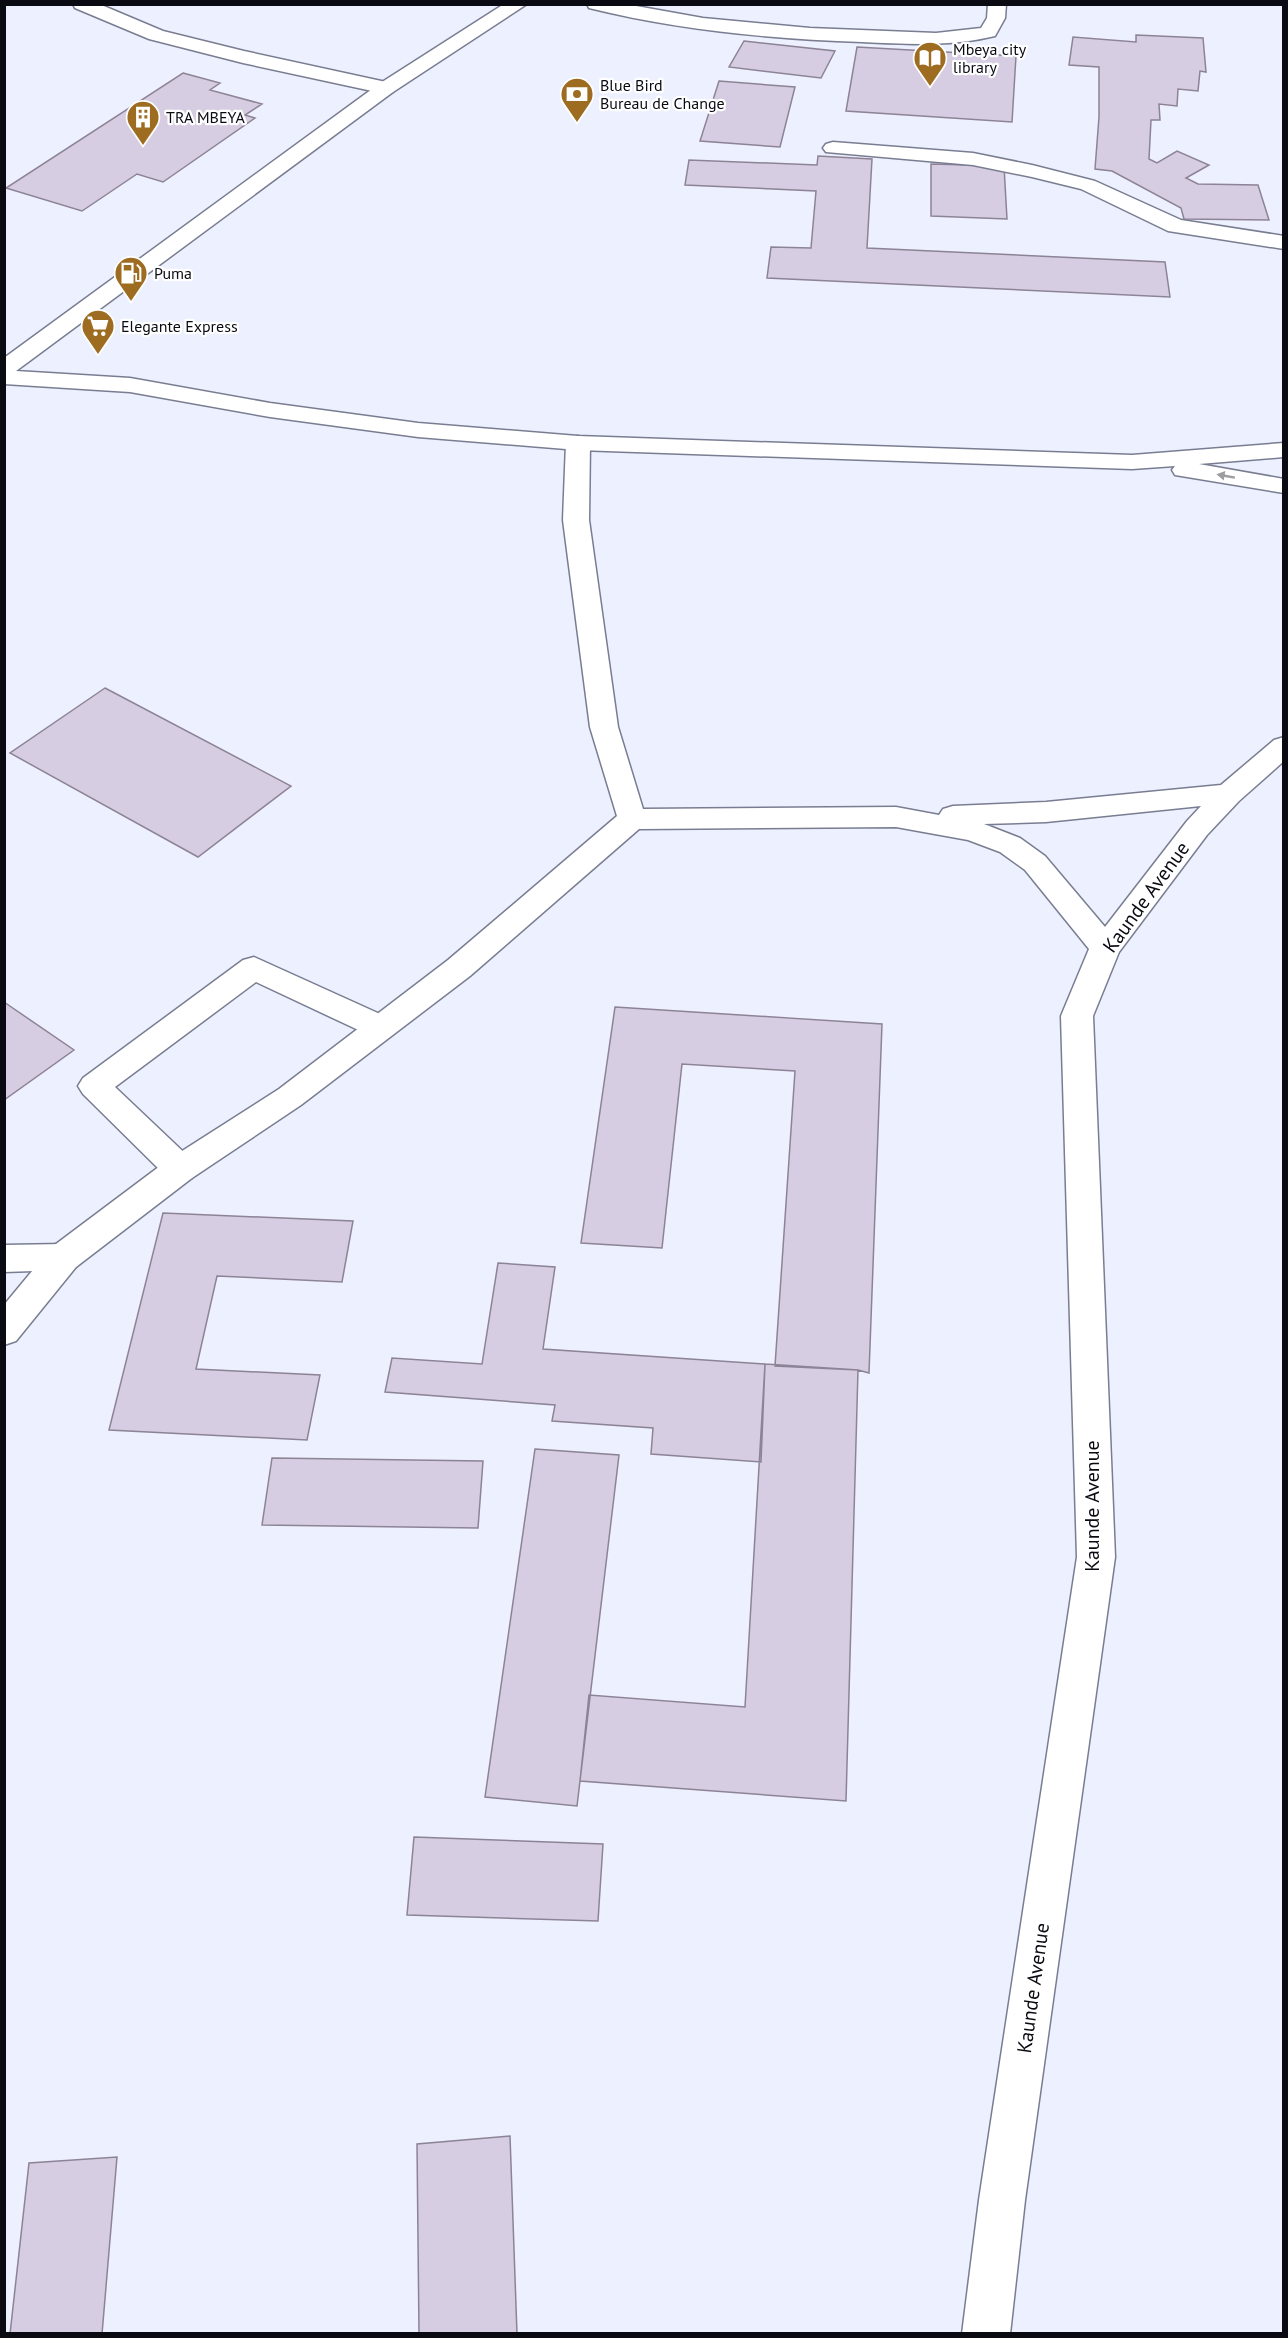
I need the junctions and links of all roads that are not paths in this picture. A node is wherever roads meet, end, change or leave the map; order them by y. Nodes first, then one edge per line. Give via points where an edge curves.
1 (82, 4) edge
2 (518, 4) edge
3 (596, 4) edge
4 (997, 4) edge
5 (386, 88) junction
6 (833, 148) dead end
7 (1284, 243) edge
8 (4, 369) edge
9 (4, 377) edge
10 (578, 443) junction
11 (1284, 450) edge
12 (1284, 457) edge
13 (1132, 462) junction
14 (1284, 478) edge
15 (1284, 486) edge
16 (1284, 746) edge
17 (1229, 794) junction
18 (896, 816) junction
19 (632, 819) junction
20 (1105, 948) junction
21 (380, 1027) junction
22 (180, 1169) junction
23 (64, 1257) junction
24 (4, 1259) edge
25 (4, 1331) edge
26 (986, 2334) edge

1 - 5 street via 156,35
2 - 5 street
3 - 4 street via 666,20 780,33 939,38 988,32
5 - 8 street
6 - 7 street via 973,159 1032,171 1088,185 1176,226
9 - 10 street via 130,385 270,410 418,430
10 - 13 street
10 - 19 street via 576,520 604,727
11 - 13 street
12 - 14 street
15 -> 13 street
16 - 17 street, Kaunde Avenue
17 - 18 street via 996,816
17 - 20 street, Kaunde Avenue via 1197,828
18 - 19 street
18 - 20 street via 974,831 1010,845 1035,863
19 - 21 street via 459,968
20 - 26 street, Kaunde Avenue via 1077,1016 1096,1557
21 - 22 street via 290,1097
21 - 22 street via 254,968 94,1086
22 - 23 street
23 - 24 street
23 - 25 street

